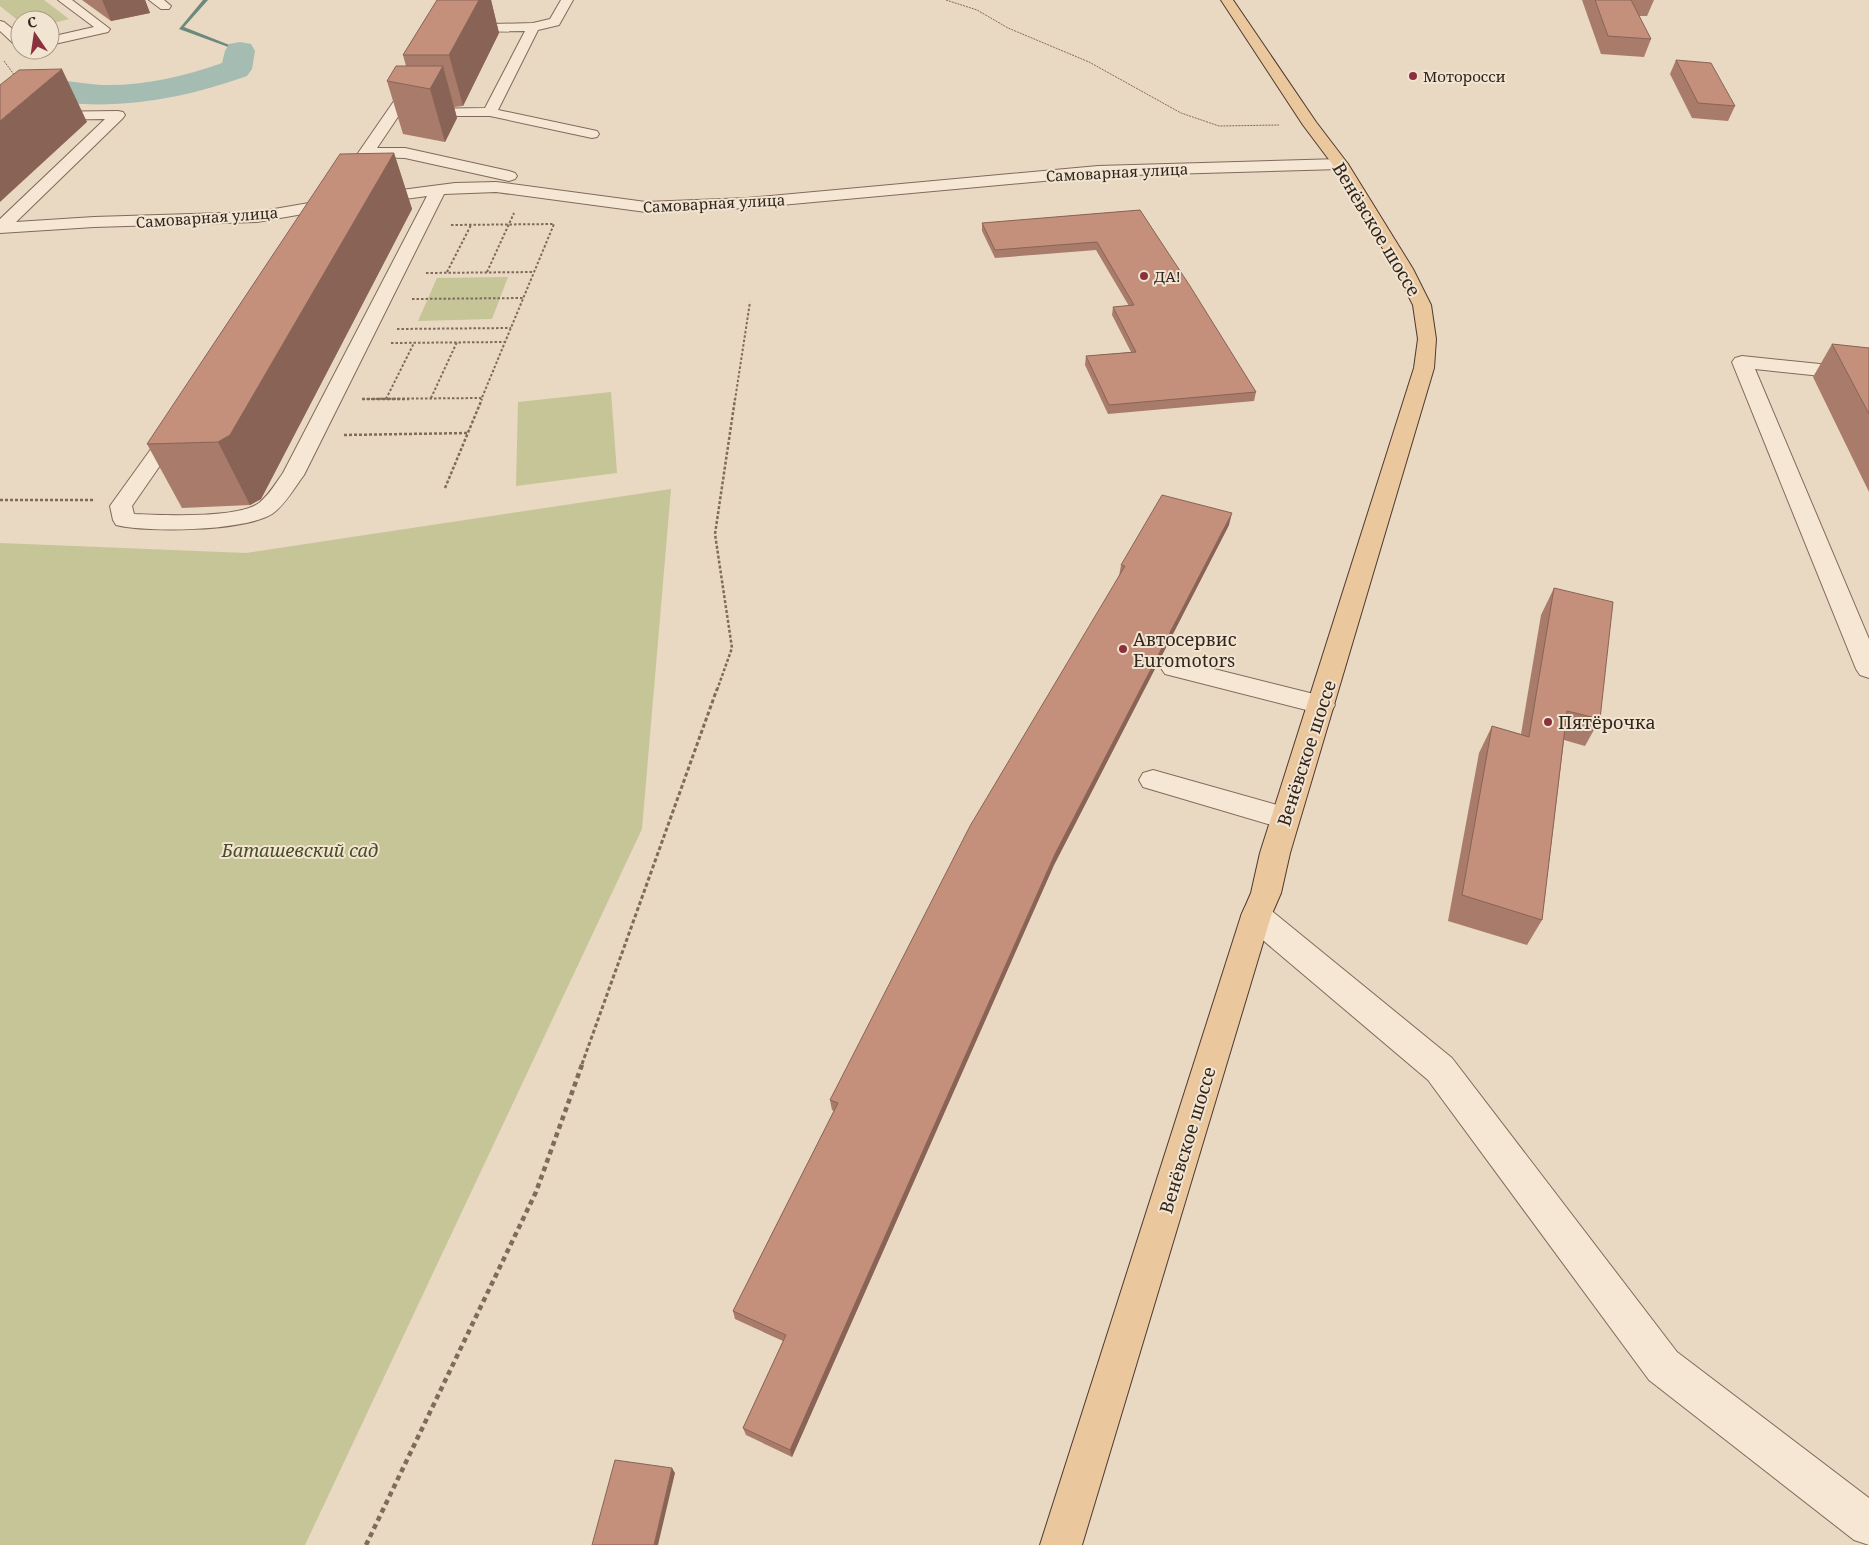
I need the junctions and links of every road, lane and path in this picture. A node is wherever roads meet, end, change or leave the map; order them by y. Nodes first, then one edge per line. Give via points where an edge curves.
1 (64, 0) edge
2 (567, 0) edge
3 (946, 0) edge
4 (1227, 0) edge
5 (462, 14) edge
6 (0, 25) edge
7 (534, 27) junction
8 (10, 34) edge
9 (60, 39) edge
10 (3, 53) edge
11 (425, 67) edge
12 (19, 80) edge
13 (490, 112) junction
14 (393, 113) junction
15 (1310, 125) junction
16 (592, 134) dead end
17 (0, 144) edge
18 (366, 152) junction
19 (1340, 164) junction
20 (519, 189) junction
21 (438, 190) junction
22 (332, 204) junction
23 (471, 225) junction
24 (509, 225) junction
25 (420, 226) junction
26 (0, 228) edge
27 (315, 228) edge
28 (447, 272) junction
29 (487, 272) junction
30 (534, 272) junction
31 (396, 273) junction
32 (523, 298) junction
33 (382, 300) junction
34 (750, 302) dead end
35 (511, 328) junction
36 (364, 337) junction
37 (457, 342) junction
38 (505, 342) junction
39 (414, 343) junction
40 (1869, 375) edge
41 (431, 398) junction
42 (482, 398) junction
43 (386, 399) junction
44 (331, 400) junction
45 (187, 412) edge
46 (468, 433) junction
47 (313, 435) junction
48 (445, 488) dead end
49 (0, 500) edge
50 (126, 500) junction
51 (1174, 668) dead end
52 (1869, 669) edge
53 (1322, 704) junction
54 (1154, 780) dead end
55 (1285, 818) junction
56 (1256, 916) junction
57 (1869, 1525) edge
58 (366, 1545) edge
59 (1061, 1545) edge

1 - 9 street via 104,29
2 - 7 street via 555,22
3 - 15 path via 977,10 1008,28 1089,62 1181,113 1219,126
4 - 15 main road, Венёвское шоссе
5 - 7 street via 449,32
6 - 8 street
7 - 13 street
10 - 12 path
11 - 14 street
13 - 14 street
13 - 16 street
14 - 18 street
15 - 19 main road, Венёвское шоссе
17 - 26 street via 36,116 118,115
18 - 20 street via 406,154 514,177
18 - 22 street
19 - 20 street, Самоварная улица via 1098,171 746,204 646,207
19 - 53 main road, Венёвское шоссе via 1404,269 1422,305 1427,339 1424,368
20 - 21 street, Самоварная улица
20 - 24 path
21 - 22 street, Самоварная улица
21 - 25 street
22 - 26 street, Самоварная улица via 257,216
22 - 27 street
23 - 24 path
23 - 25 path
23 - 28 path
24 - 29 path
24 - 30 path via 554,224
25 - 31 street
28 - 29 path
28 - 31 path
29 - 30 path
30 - 32 path
31 - 33 street
32 - 33 path
32 - 35 path
33 - 36 street
34 - 58 path via 716,534 732,648 536,1192
35 - 36 path
35 - 38 path
36 - 39 path
36 - 44 street
37 - 38 path
37 - 39 path
37 - 41 path
38 - 42 path
39 - 43 path
40 - 52 street via 1742,362
41 - 42 path
41 - 43 path
42 - 46 path
43 - 44 path
44 - 47 street
45 - 50 street
46 - 47 path
46 - 48 path
47 - 50 street via 293,475 265,510 233,518 162,522 124,520 121,506
49 - 50 path
51 - 53 street
53 - 55 main road, Венёвское шоссе
54 - 55 street
55 - 56 main road, Венёвское шоссе via 1266,893
56 - 57 street via 1440,1068 1663,1366
56 - 59 main road, Венёвское шоссе

